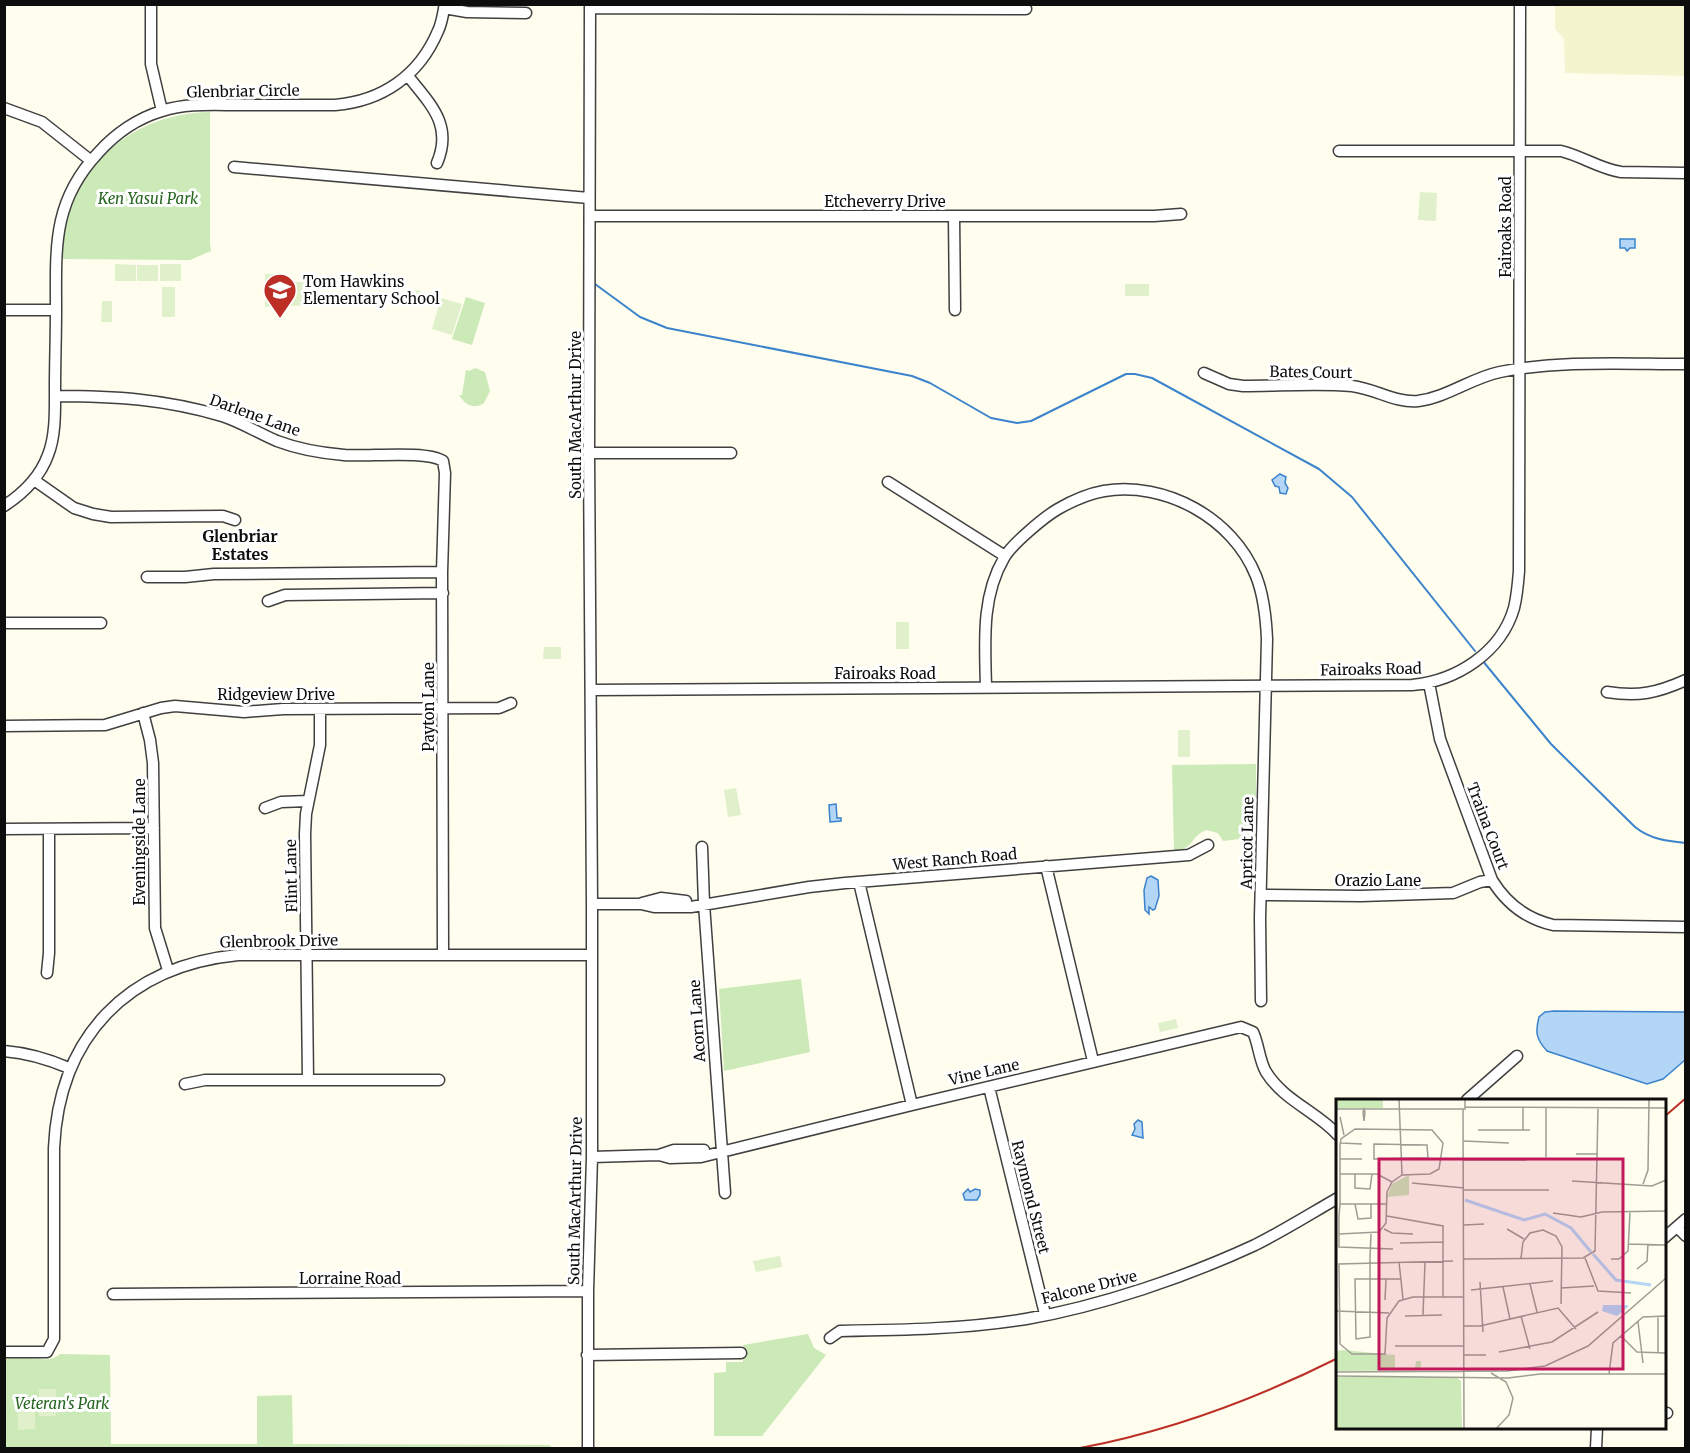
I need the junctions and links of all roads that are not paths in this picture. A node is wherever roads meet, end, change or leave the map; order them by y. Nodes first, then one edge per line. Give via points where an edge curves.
1 (151, 4) edge
2 (1520, 4) edge
3 (445, 6) edge
4 (590, 6) edge
5 (1026, 9) dead end
6 (526, 13) dead end
7 (408, 76) junction
8 (4, 108) edge
9 (162, 111) junction
10 (1521, 150) junction
11 (1339, 151) dead end
12 (90, 160) junction
13 (437, 164) dead end
14 (234, 166) dead end
15 (1686, 173) edge
16 (590, 198) junction
17 (1181, 214) dead end
18 (590, 216) junction
19 (954, 216) junction
20 (4, 310) edge
21 (56, 310) junction
22 (955, 310) dead end
23 (1686, 364) edge
24 (1520, 368) junction
25 (1204, 373) dead end
26 (55, 396) junction
27 (589, 453) junction
28 (731, 453) dead end
29 (443, 461) joint
30 (34, 480) junction
31 (888, 482) dead end
32 (4, 506) edge
33 (235, 520) dead end
34 (1005, 556) junction
35 (442, 572) junction
36 (147, 577) dead end
37 (442, 592) junction
38 (268, 601) dead end
39 (4, 622) edge
40 (101, 622) dead end
41 (1686, 680) edge
42 (1429, 683) junction
43 (1265, 685) junction
44 (986, 687) junction
45 (591, 690) junction
46 (1607, 692) dead end
47 (511, 703) dead end
48 (444, 708) junction
49 (320, 709) junction
50 (143, 713) junction
51 (4, 726) edge
52 (308, 801) junction
53 (265, 808) dead end
54 (154, 828) junction
55 (4, 829) edge
56 (49, 829) junction
57 (1208, 845) dead end
58 (702, 848) dead end
59 (1046, 866) junction
60 (1492, 880) junction
61 (859, 882) junction
62 (1261, 895) junction
63 (592, 904) junction
64 (704, 904) junction
65 (1686, 927) edge
66 (443, 954) junction
67 (308, 955) junction
68 (592, 955) junction
69 (168, 970) junction
70 (47, 973) dead end
71 (1261, 1001) dead end
72 (4, 1051) edge
73 (1517, 1056) dead end
74 (1093, 1061) junction
75 (69, 1068) junction
76 (308, 1080) junction
77 (439, 1080) dead end
78 (185, 1084) dead end
79 (988, 1087) junction
80 (1469, 1099) edge
81 (912, 1105) junction
82 (1336, 1133) edge
83 (721, 1151) junction
84 (592, 1157) junction
85 (725, 1193) dead end
86 (1336, 1199) edge
87 (1681, 1223) edge
88 (1686, 1236) edge
89 (1666, 1237) edge
90 (588, 1291) junction
91 (113, 1294) dead end
92 (1045, 1314) junction
93 (830, 1338) dead end
94 (4, 1352) edge
95 (741, 1353) dead end
96 (587, 1355) junction
97 (1597, 1429) edge
98 (588, 1449) edge
99 (1596, 1449) edge

1 - 9 street via 151,64
2 - 10 street, Fairoaks Road
3 - 6 street via 467,12
3 - 7 street, Glenbriar Circle via 430,49
4 - 5 street
4 - 16 street, South MacArthur Drive
7 - 9 street, Glenbriar Circle via 373,98 354,103 207,105
7 - 13 street via 440,123 443,148
8 - 12 street via 42,122
9 - 12 street, Glenbriar Circle via 121,132
10 - 11 street
10 - 15 street via 1561,151 1612,171
10 - 24 street, Fairoaks Road
12 - 21 street, Glenbriar Circle via 63,208 55,254
14 - 16 street
16 - 18 street, South MacArthur Drive
17 - 19 street, Etcheverry Drive
18 - 19 street, Etcheverry Drive
18 - 27 street, South MacArthur Drive
19 - 22 street
20 - 21 street
21 - 26 street, Glenbriar Circle
23 - 24 street, Bates Court
24 - 25 street, Bates Court via 1492,374 1420,401 1403,401 1353,387 1243,386
24 - 42 street, Fairoaks Road via 1519,571 1513,611 1486,652 1452,676
26 - 29 street, Darlene Lane via 116,396 167,402 226,417 278,441 312,451 430,456
26 - 30 street, Glenbriar Circle via 53,441
27 - 28 street
27 - 45 street, South MacArthur Drive
29 - 35 street, Payton Lane
30 - 32 street, Glenbriar Circle
30 - 33 street via 58,499 93,514 223,516
31 - 34 street
34 - 43 street, Apricot Lane via 1050,513 1105,491 1155,493 1196,509 1229,534 1256,574 1266,612
34 - 44 street via 989,598 985,624
35 - 36 street
35 - 37 street, Payton Lane
37 - 38 street via 285,595
37 - 48 street, Payton Lane
39 - 40 street
41 - 46 street via 1653,693
42 - 43 street, Fairoaks Road
42 - 60 street, Traina Court via 1440,739
43 - 44 street, Fairoaks Road
43 - 62 street, Apricot Lane
44 - 45 street, Fairoaks Road
45 - 63 street, South MacArthur Drive
47 - 48 street, Ridgeview Drive via 499,708
48 - 49 street, Ridgeview Drive
48 - 66 street, Payton Lane
49 - 50 street, Ridgeview Drive via 244,712 175,706
49 - 52 street, Flint Lane via 320,745
50 - 51 street, Ridgeview Drive via 105,725
50 - 54 street, Eveningside Lane via 153,763
52 - 53 street via 281,802
52 - 67 street, Flint Lane
54 - 56 street
54 - 69 street, Eveningside Lane via 155,928
55 - 56 street
56 - 70 street
57 - 59 street, West Ranch Road via 1189,855
58 - 64 street, Acorn Lane
59 - 61 street, West Ranch Road
59 - 74 street
60 - 62 street, Orazio Lane via 1453,893
60 - 65 street, Traina Court via 1519,910 1544,923
61 - 64 street, West Ranch Road
61 - 81 street
62 - 71 street, Apricot Lane
63 - 64 street, West Ranch Road
63 - 68 street
64 - 83 street, Acorn Lane
66 - 67 street, Glenbrook Drive
66 - 68 street, Glenbrook Drive
67 - 69 street, Glenbrook Drive via 208,958
67 - 76 street, Flint Lane
68 - 84 street, South MacArthur Drive
69 - 75 street, Glenbrook Drive via 143,984 104,1017
72 - 75 street via 22,1052
73 - 80 street
74 - 79 street, Vine Lane
74 - 82 street, Vine Lane via 1240,1027 1253,1032 1262,1063 1275,1085
75 - 94 street, Glenbrook Drive via 55,1120 54,1339 46,1352
76 - 77 street
76 - 78 street via 205,1080
79 - 81 street, Vine Lane
79 - 92 street, Raymond Street
81 - 83 street, Vine Lane
83 - 84 street, Vine Lane via 674,1150 659,1155
83 - 85 street, Acorn Lane
84 - 90 street, South MacArthur Drive
86 - 92 street, Falcone Drive via 1255,1245 1152,1287
87 - 88 street
87 - 89 street
90 - 91 street, Lorraine Road
90 - 96 street, South MacArthur Drive
92 - 93 street, Falcone Drive via 975,1325 840,1331
95 - 96 street
96 - 98 street, South MacArthur Drive
97 - 99 street

